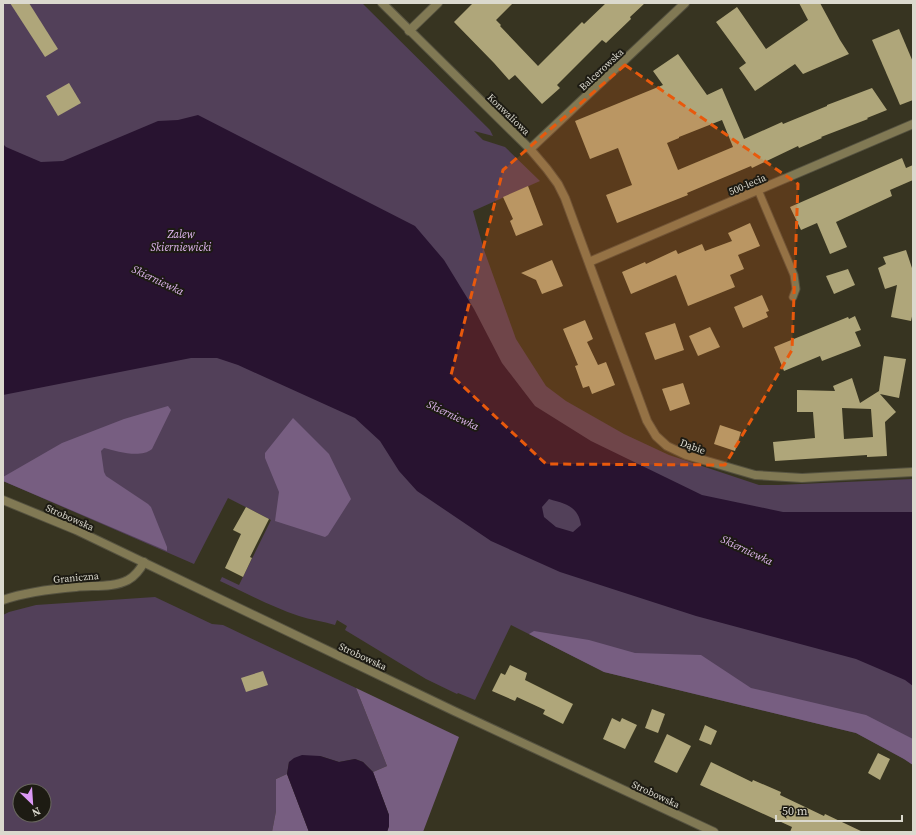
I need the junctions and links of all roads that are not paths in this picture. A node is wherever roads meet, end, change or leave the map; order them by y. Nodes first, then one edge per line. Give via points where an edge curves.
1 (382, 3) edge
2 (438, 3) edge
3 (685, 3) edge
4 (409, 31) junction
5 (913, 124) edge
6 (530, 149) junction
7 (758, 190) junction
8 (589, 262) junction
9 (793, 297) dead end
10 (913, 472) edge
11 (3, 500) edge
12 (144, 562) junction
13 (3, 600) edge
14 (714, 832) edge

1 - 4 street, Konwaliowa
2 - 4 street
3 - 6 street, Balcerowska
4 - 6 street, Konwaliowa
5 - 7 street, 500-lecia
6 - 8 street, Konwaliowa via 558,184
7 - 8 street, 500-lecia
7 - 9 lane via 794,275 796,289
8 - 10 street, Dąbie via 647,421 656,436 667,446 686,455 755,475 802,478
11 - 12 street, Strobowska
12 - 13 street, Graniczna via 141,570 127,580 115,584 57,589
12 - 14 street, Strobowska

